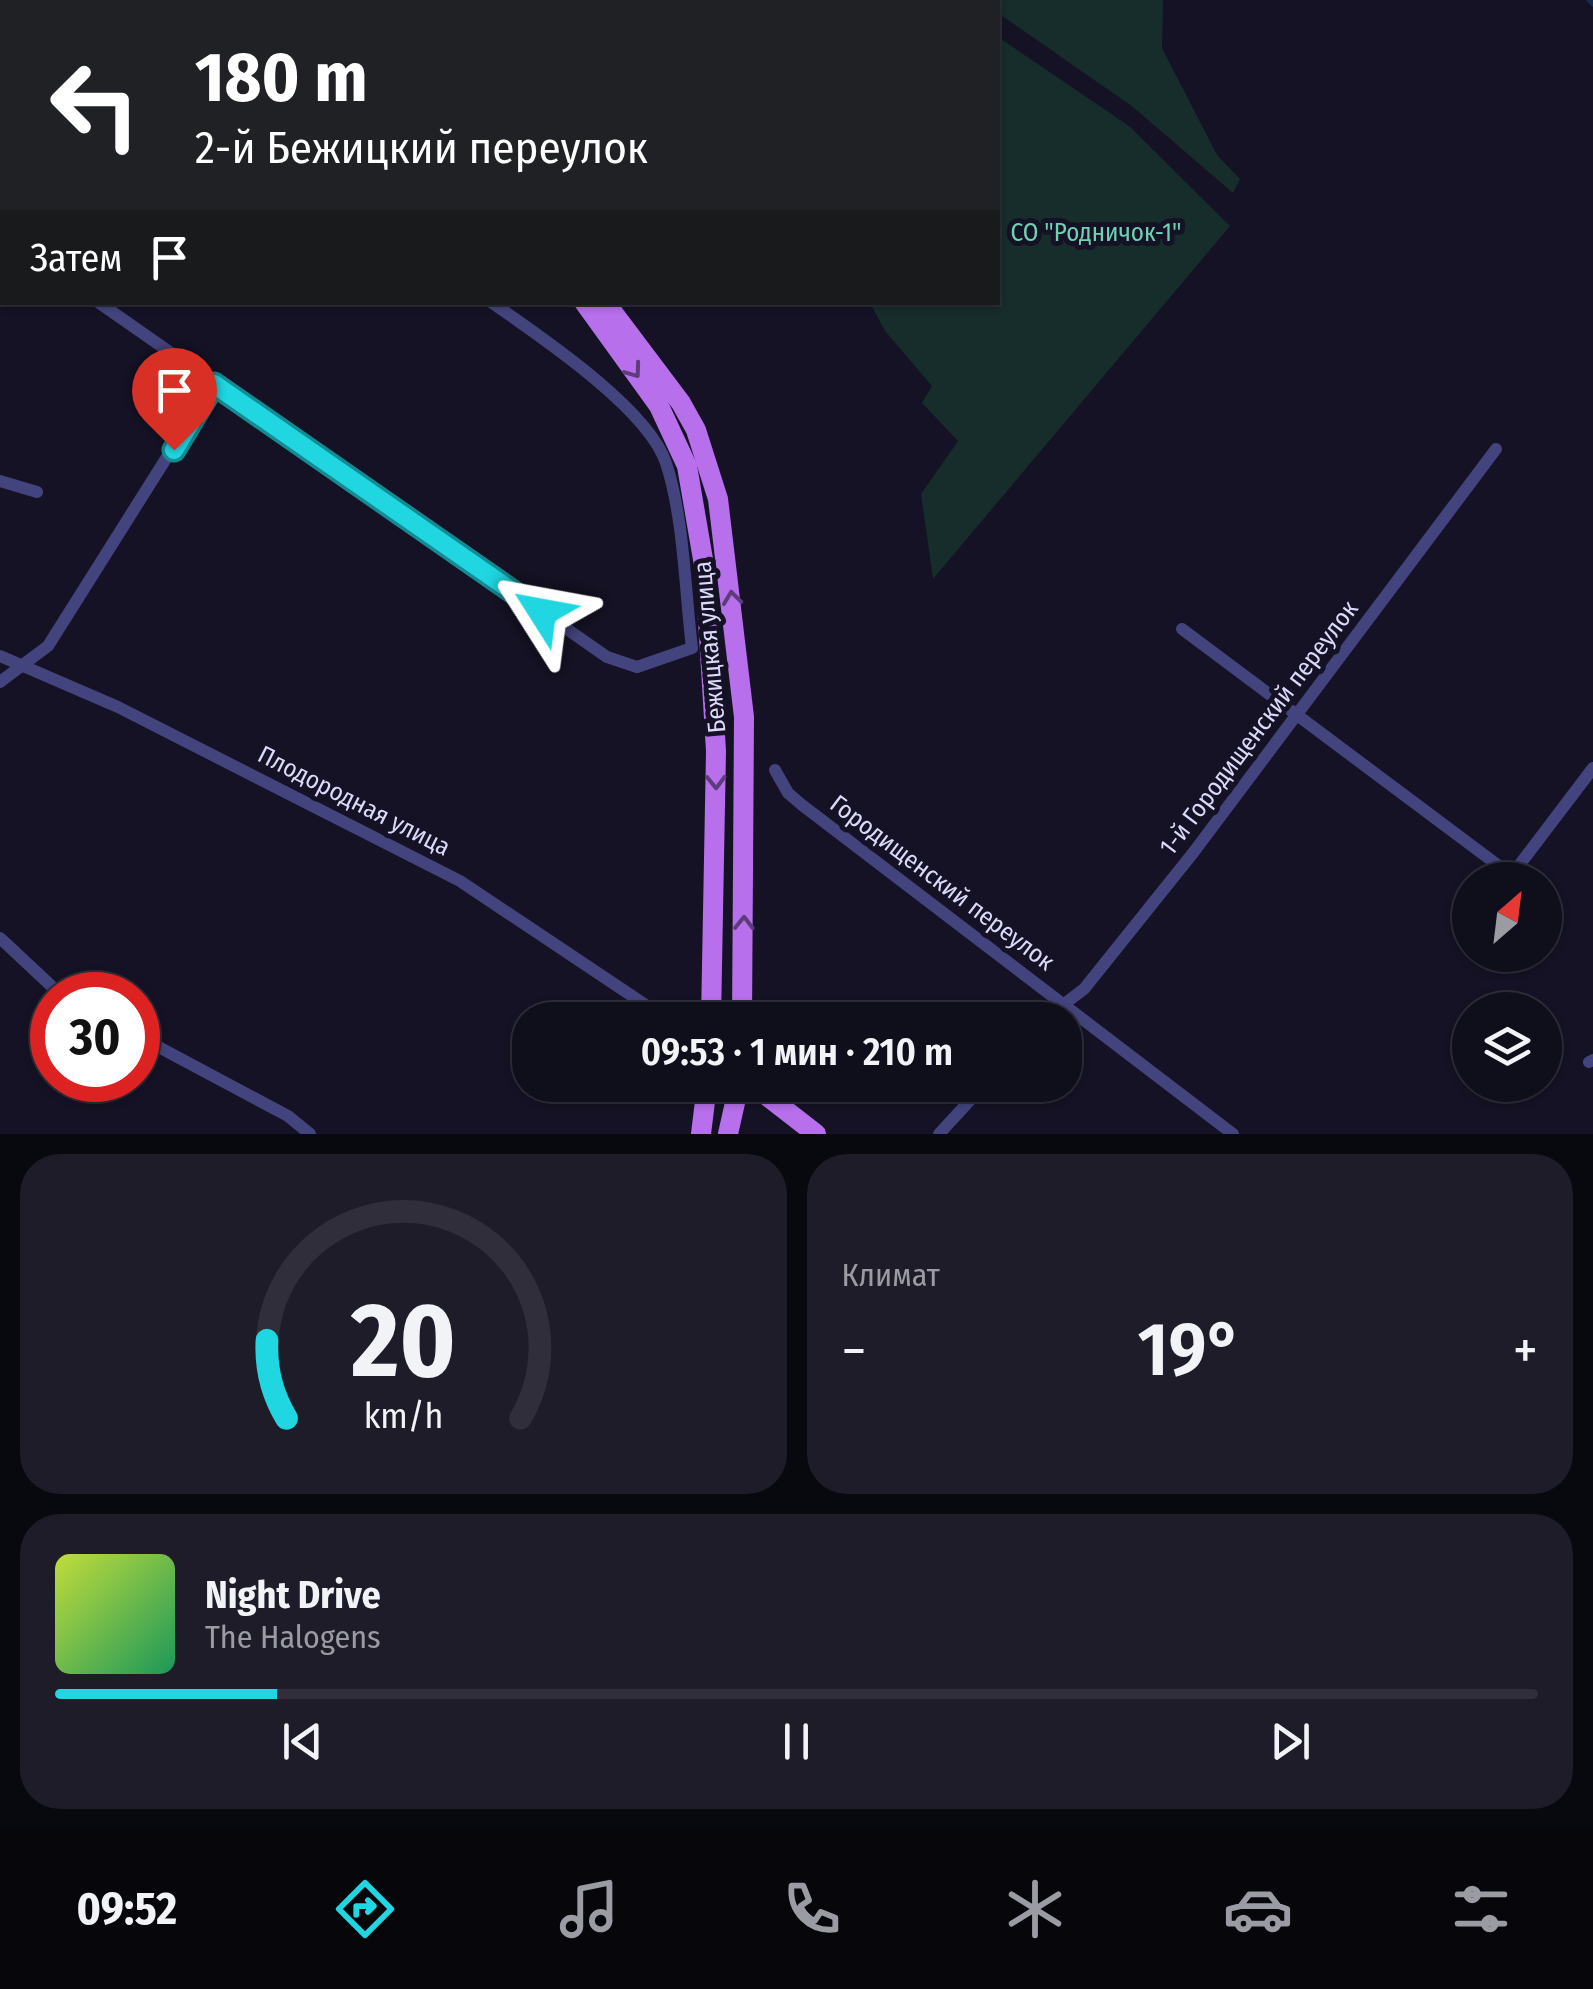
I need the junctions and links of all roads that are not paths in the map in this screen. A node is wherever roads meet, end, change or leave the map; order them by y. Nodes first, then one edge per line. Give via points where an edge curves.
1 (102, 305) edge
2 (495, 305) edge
3 (586, 305) edge
4 (606, 305) edge
5 (214, 384) junction
6 (1496, 450) dead end
7 (0, 481) edge
8 (37, 492) dead end
9 (1182, 630) dead end
10 (0, 656) edge
11 (26, 665) junction
12 (0, 682) edge
13 (1300, 714) junction
14 (1593, 768) edge
15 (776, 770) dead end
16 (1490, 862) edge
17 (1522, 862) edge
18 (0, 938) edge
19 (36, 972) edge
20 (641, 1002) edge
21 (711, 1002) edge
22 (742, 1002) edge
23 (1061, 1002) edge
24 (1067, 1002) edge
25 (1082, 1018) edge
26 (160, 1048) edge
27 (704, 1102) edge
28 (735, 1102) edge
29 (775, 1102) edge
30 (968, 1102) edge
31 (310, 1134) edge
32 (700, 1134) edge
33 (728, 1134) edge
34 (816, 1134) edge
35 (939, 1134) edge
36 (1232, 1134) edge

1 - 5 street
2 - 5 street via 588,372 659,448 670,481 692,648 637,667 607,657
3 -> 21 main road, Бежицкая улица via 667,418 687,466 705,571 716,751
22 -> 4 main road, Бежицкая улица via 744,717 718,499 696,430
5 - 11 street via 61,628
6 - 13 street, 1-й Городищенский переулок
7 - 8 street
9 - 13 street
10 - 11 street, Плодородная улица
11 - 12 street
11 - 20 street, Плодородная улица via 460,881
13 - 16 street
13 - 24 street, 1-й Городищенский переулок via 1084,989
14 - 17 street
15 - 23 street, Городищенский переулок via 788,793
18 - 19 street
25 - 36 street, Городищенский переулок
26 - 31 street
27 - 32 main road
28 - 33 main road
29 - 34 main road
30 - 35 street

